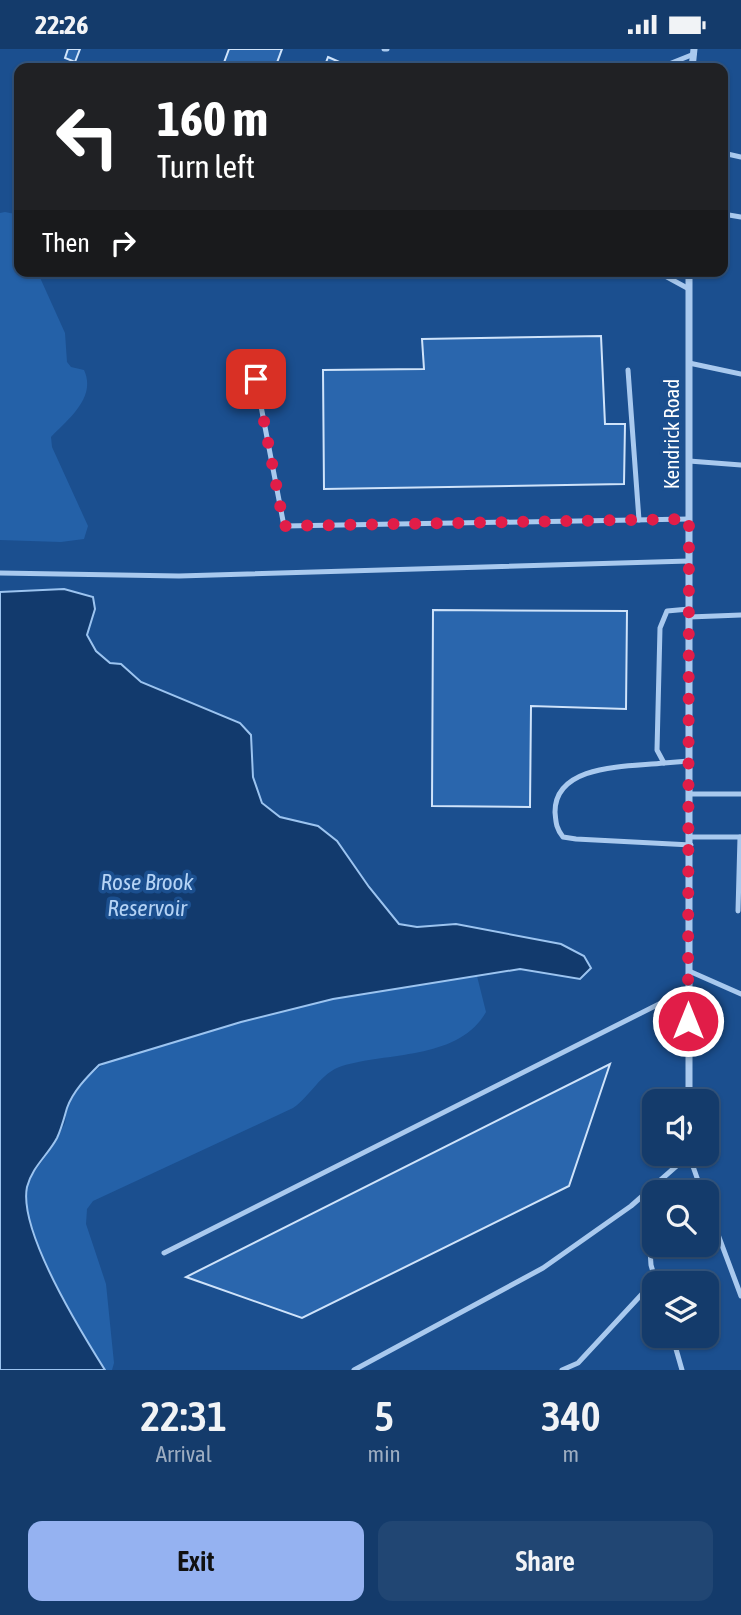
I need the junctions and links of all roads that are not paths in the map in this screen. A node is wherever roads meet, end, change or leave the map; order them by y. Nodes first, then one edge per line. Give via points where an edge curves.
1 (694, 52) edge
2 (670, 63) edge
3 (667, 277) edge
4 (689, 277) edge
5 (689, 289) junction
6 (251, 354) dead end
7 (689, 363) junction
8 (628, 370) dead end
9 (741, 374) edge
10 (689, 461) junction
11 (741, 465) edge
12 (689, 519) junction
13 (639, 520) junction
14 (689, 561) junction
15 (0, 573) edge
16 (689, 613) junction
17 (741, 615) edge
18 (689, 761) junction
19 (664, 763) junction
20 (690, 794) junction
21 (741, 794) edge
22 (741, 837) edge
23 (691, 841) junction
24 (738, 911) dead end
25 (689, 971) junction
26 (741, 993) edge
27 (688, 995) junction
28 (689, 1089) edge
29 (675, 1166) edge
30 (660, 1180) edge
31 (642, 1195) edge
32 (719, 1237) edge
33 (164, 1253) dead end
34 (642, 1296) edge
35 (741, 1296) edge
36 (676, 1348) edge
37 (354, 1370) edge
38 (562, 1370) edge
39 (682, 1370) edge

1 - 2 lane
3 - 5 lane
4 - 5 street, Kendrick Road
5 - 7 street, Kendrick Road
6 - 13 lane via 284,526
7 - 9 lane
7 - 10 street, Kendrick Road
8 - 13 lane
10 - 11 lane
10 - 12 street, Kendrick Road
12 - 13 lane
12 - 14 street, Kendrick Road
14 - 15 lane via 179,576
14 - 16 street, Kendrick Road
16 - 17 lane
16 - 18 street, Kendrick Road
16 - 19 lane via 667,611 660,628 657,750
18 - 19 lane
18 - 20 street, Kendrick Road
19 - 23 lane via 591,772 570,780 555,803 557,828 563,837 576,839
20 - 21 lane
20 - 23 street, Kendrick Road
22 - 23 lane
22 - 24 lane
23 - 25 street, Kendrick Road
25 - 26 lane
25 - 27 street, Kendrick Road
27 - 28 street, Kendrick Road
27 - 33 lane via 669,999
29 - 30 lane
31 - 37 lane via 543,1268
32 - 35 lane
34 - 38 lane via 578,1363
36 - 39 lane

